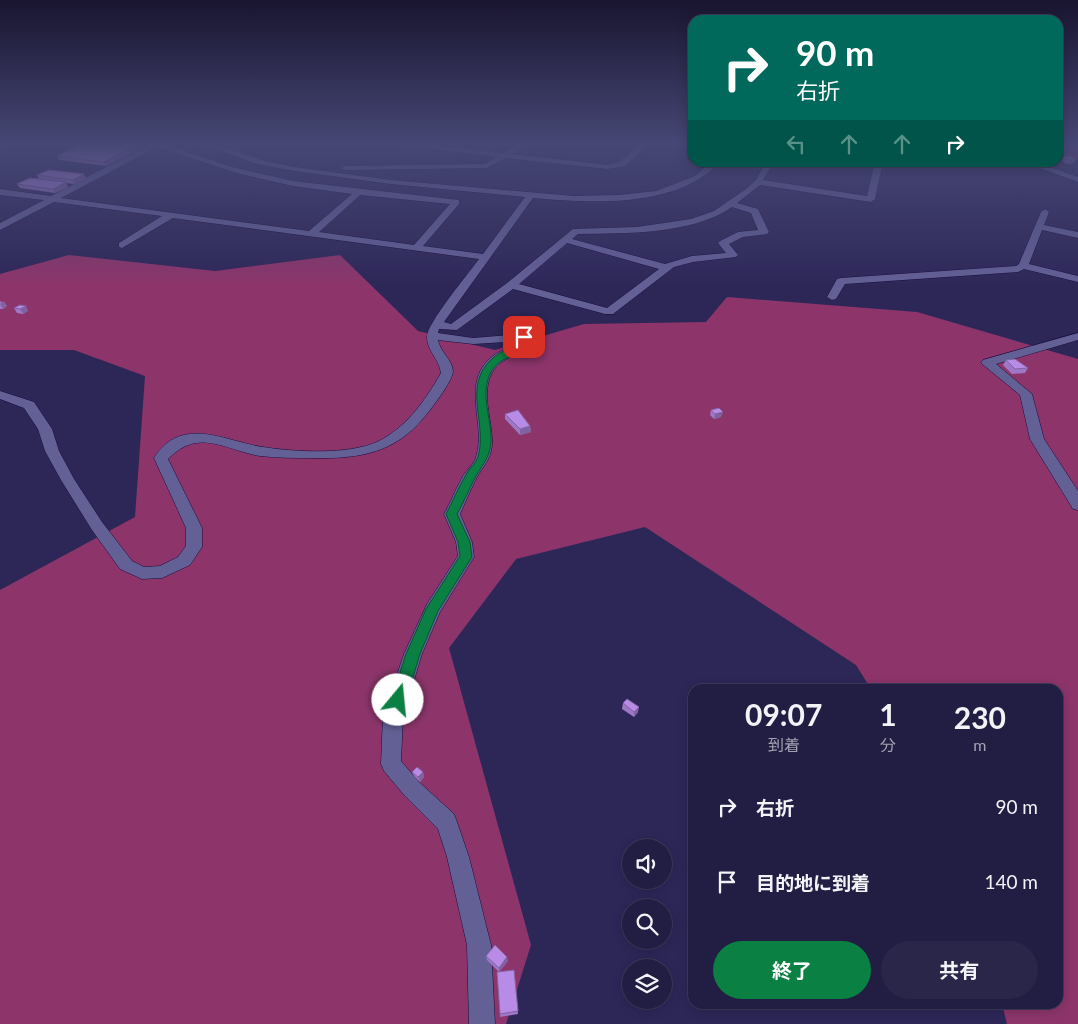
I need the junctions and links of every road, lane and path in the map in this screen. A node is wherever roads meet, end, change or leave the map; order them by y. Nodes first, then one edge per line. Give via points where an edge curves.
1 (0, 192) edge
2 (67, 192) edge
3 (359, 192) joint
4 (496, 192) edge
5 (656, 192) edge
6 (748, 192) edge
7 (823, 192) edge
8 (873, 192) edge
9 (531, 195) junction
10 (53, 199) junction
11 (731, 204) junction
12 (1045, 212) dead end
13 (171, 215) junction
14 (0, 227) edge
15 (1039, 227) junction
16 (311, 234) junction
17 (1078, 235) edge
18 (566, 240) junction
19 (122, 245) dead end
20 (416, 248) junction
21 (485, 257) junction
22 (1022, 266) junction
23 (668, 268) junction
24 (1078, 279) edge
25 (511, 285) junction
26 (832, 297) dead end
27 (434, 330) junction
28 (1078, 336) edge
29 (0, 395) edge
30 (1078, 505) edge
31 (482, 1024) edge

1 - 10 street
2 - 10 street
3 - 16 street
3 - 20 street via 456,202
4 - 9 street
5 - 9 street via 642,196 574,199
6 - 11 street
7 - 8 street via 871,199
9 - 21 street
10 - 13 street
10 - 14 street
11 - 18 street via 693,221 637,230 576,231
11 - 23 street via 755,211 764,232 741,234 723,243 733,255 692,259
12 - 15 street
13 - 16 street
13 - 19 street
15 - 17 street
15 - 22 street
16 - 20 street
18 - 23 street
18 - 25 street
20 - 21 street
21 - 27 street
22 - 24 street
22 - 26 street via 1018,269 841,281
23 - 25 street via 609,312
25 - 27 street via 453,328
27 - 29 street via 431,340 447,366 447,373 428,406 410,425 369,450 341,454 278,454 252,450 231,442 188,438 172,446 161,458 194,528 194,547 184,561 162,572 142,573 126,565 68,480 44,429 29,406
27 - 31 street via 473,341 530,339 497,359 486,373 480,396 486,442 483,459 452,514 464,542 466,557 433,609 413,654 394,716 391,764 446,822 458,857 479,945
28 - 30 street via 987,363 1026,394 1037,439

